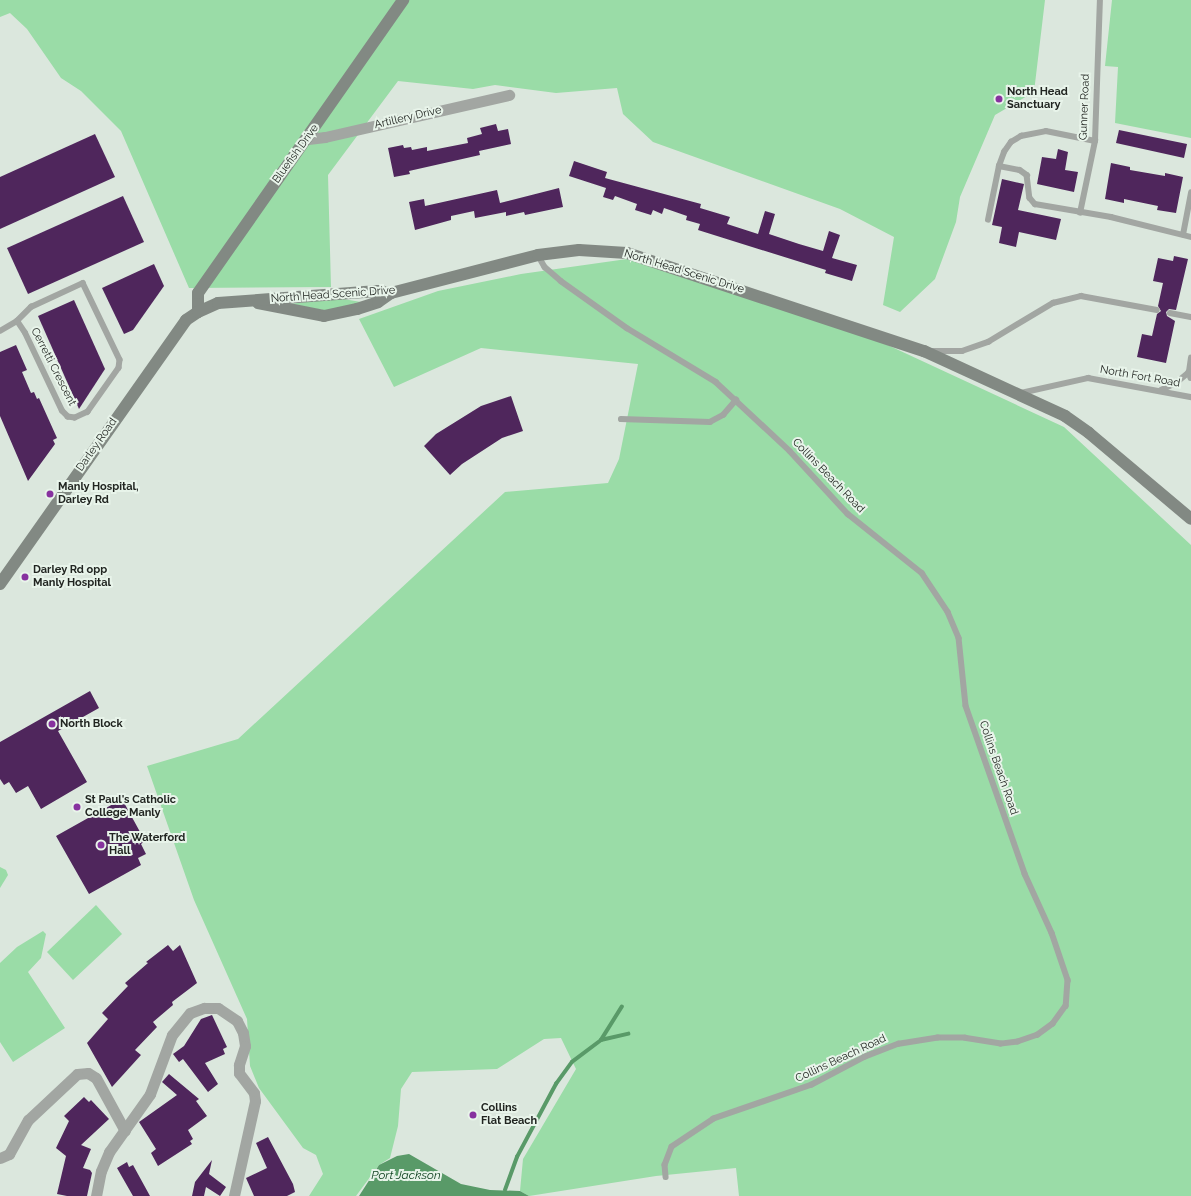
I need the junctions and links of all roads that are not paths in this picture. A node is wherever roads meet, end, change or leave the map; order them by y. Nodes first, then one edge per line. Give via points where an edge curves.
1 (403, 0) edge
2 (1100, 0) edge
3 (509, 95) dead end
4 (308, 138) junction
5 (1095, 140) junction
6 (999, 166) junction
7 (1191, 193) edge
8 (1080, 213) junction
9 (988, 220) dead end
10 (1183, 235) junction
11 (1191, 237) edge
12 (538, 255) junction
13 (391, 293) junction
14 (251, 302) junction
15 (1157, 310) dead end
16 (198, 312) junction
17 (1170, 313) dead end
18 (1191, 317) edge
19 (17, 321) junction
20 (0, 332) edge
21 (924, 351) junction
22 (1191, 358) edge
23 (1189, 372) junction
24 (1191, 378) edge
25 (1160, 390) junction
26 (1014, 394) junction
27 (1191, 397) edge
28 (736, 400) junction
29 (621, 420) dead end
30 (1191, 519) edge
31 (0, 584) edge
32 (125, 1131) junction
33 (4, 1156) edge
34 (666, 1177) dead end
35 (96, 1196) edge
36 (234, 1196) edge

1 - 4 street, Bluefish Drive
2 - 5 lane, Gunner Road
3 - 4 street, Artillery Drive via 325,137
4 - 16 street, Bluefish Drive via 198,293
5 - 6 lane via 1034,131 1011,142
5 - 8 lane, Gunner Road
6 - 8 lane via 1020,170 1027,175 1030,198 1035,204
6 - 9 lane
7 - 10 lane
8 - 10 lane
10 - 11 lane
12 - 13 street, North Head Scenic Drive
12 - 21 street, North Head Scenic Drive via 579,250 627,253
12 - 28 lane, Collins Beach Road via 545,268 561,281 627,328 716,382
13 - 14 street, North Head Scenic Drive via 378,291
13 - 14 street via 378,302 324,316
14 - 16 street, North Head Scenic Drive via 218,303
15 - 21 lane via 1081,296 1053,303 988,342 962,352
16 - 31 street, Darley Road via 186,320
17 - 18 lane
19 - 19 lane, Cerretti Crescent via 31,307 80,283 86,286 120,360 119,368 88,412 75,418 62,411 25,332
19 - 20 lane, Cerretti Crescent
21 - 26 street, North Head Scenic Drive
22 - 23 lane
23 - 24 lane
23 - 25 lane via 1176,383
25 - 26 lane, North Fort Road via 1088,378 1049,389
25 - 27 lane, North Fort Road
26 - 30 street, North Head Scenic Drive via 1065,416 1089,433
28 - 29 lane via 723,415 710,422
28 - 34 lane, Collins Beach Road via 790,450 848,514 922,573 948,612 959,638 966,706 1025,874 1052,933 1068,980 1066,1006 1053,1024 1038,1035 1018,1042 1001,1044 965,1038 938,1038 899,1044 865,1057 812,1086 714,1119 672,1147 665,1165
32 - 33 street via 96,1078 88,1073 77,1074 28,1120
32 - 35 street via 100,1171
32 - 36 street via 150,1094 161,1058 180,1022 190,1013 204,1008 218,1008 229,1013 244,1033 239,1073 251,1086 255,1101

